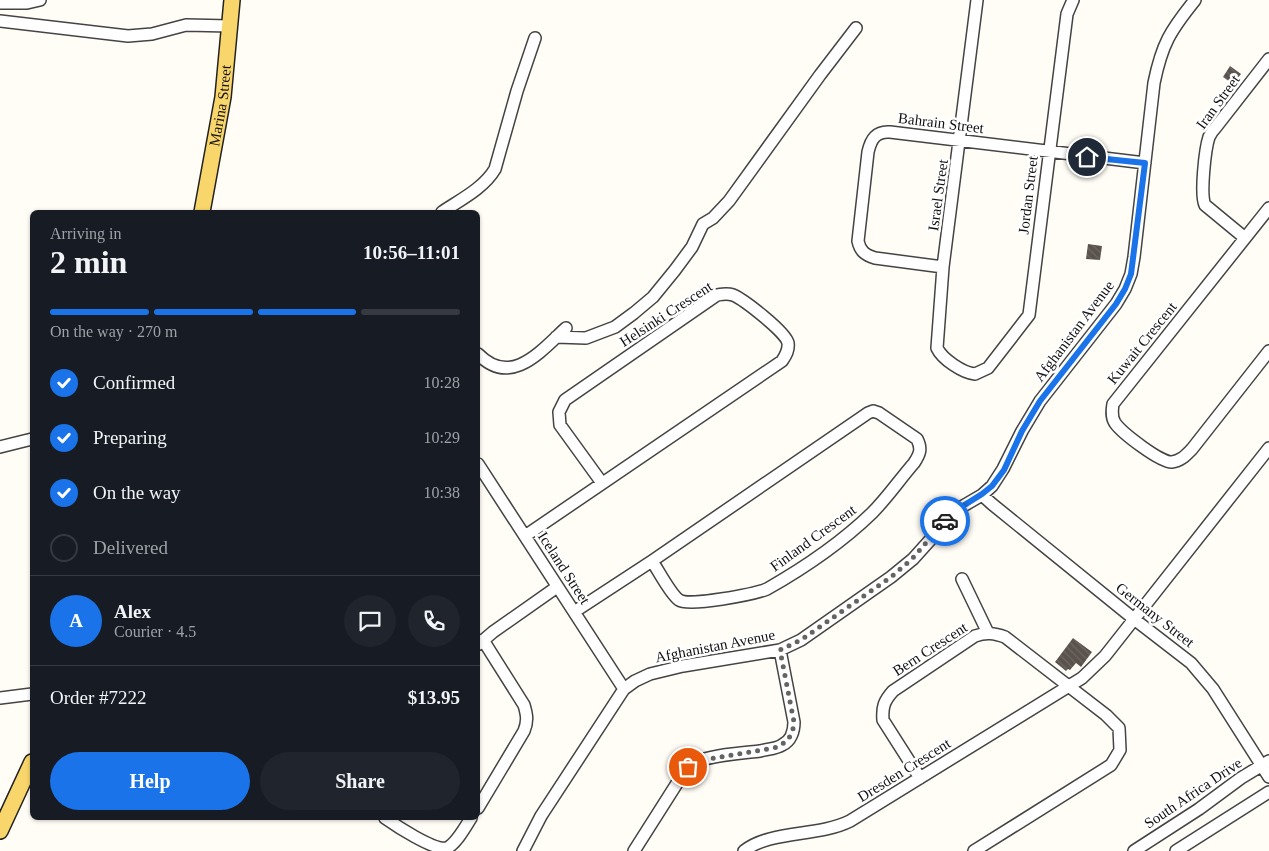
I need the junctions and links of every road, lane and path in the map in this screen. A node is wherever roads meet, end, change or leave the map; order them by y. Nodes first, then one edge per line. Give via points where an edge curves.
1 (40, 0) edge
2 (232, 0) edge
3 (977, 0) edge
4 (1073, 0) edge
5 (1195, 0) edge
6 (0, 3) edge
7 (0, 21) edge
8 (230, 26) junction
9 (856, 28) dead end
10 (535, 38) dead end
11 (1269, 59) edge
12 (960, 141) junction
13 (1048, 152) junction
14 (1145, 163) junction
15 (1269, 208) edge
16 (202, 210) edge
17 (445, 210) edge
18 (1245, 238) junction
19 (943, 267) junction
20 (566, 328) dead end
21 (556, 337) junction
22 (1269, 351) edge
23 (480, 356) edge
24 (975, 374) joint
25 (30, 440) edge
26 (0, 447) edge
27 (1269, 448) edge
28 (480, 467) edge
29 (602, 483) junction
30 (982, 494) junction
31 (525, 536) junction
32 (652, 561) junction
33 (962, 579) dead end
34 (557, 587) junction
35 (574, 612) junction
36 (1134, 619) junction
37 (988, 633) junction
38 (480, 642) edge
39 (780, 650) junction
40 (1068, 686) junction
41 (624, 689) junction
42 (30, 694) edge
43 (0, 698) edge
44 (1265, 763) edge
45 (30, 766) edge
46 (1269, 777) edge
47 (920, 778) junction
48 (1269, 792) edge
49 (480, 805) edge
50 (387, 820) edge
51 (470, 820) edge
52 (0, 831) edge
53 (523, 851) edge
54 (634, 851) edge
55 (744, 851) edge
56 (974, 851) edge
57 (1134, 851) edge
58 (1176, 851) edge

1 - 6 street
2 - 8 main road, Marina Street
3 - 12 street, Israel Street
4 - 13 street, Jordan Street via 1067,14
5 - 14 street, Afghanistan Avenue via 1170,33 1160,57
7 - 8 street via 128,36 152,34 186,25
8 - 16 main road, Marina Street via 223,97
9 - 21 street via 729,202 703,224 692,248 653,296 615,327 586,338
10 - 17 street via 495,170 478,188
11 - 18 street, Iran Street via 1216,127 1207,147 1202,188 1205,205
12 - 13 street, Bahrain Street
12 - 19 street, Israel Street
12 - 19 street, Bahrain Street via 880,132 872,139 868,152 858,241 862,251 875,258
13 - 14 street, Bahrain Street
13 - 24 street, Jordan Street via 1029,315 988,368
14 - 30 street, Afghanistan Avenue via 1131,274 1125,289 1040,401 1004,470
15 - 18 street, Kuwait Crescent
18 - 22 street, Kuwait Crescent via 1113,404 1114,422 1158,458 1167,462 1179,460 1192,449
19 - 24 street, Israel Street via 936,348 962,370
20 - 21 street
21 - 23 street via 536,356 511,368 489,364
25 - 26 street
27 - 36 street
28 - 31 street, Iceland Street
29 - 29 street, Helsinki Crescent via 782,361 788,350 784,335 737,298 724,293 565,400 558,412 560,425
29 - 31 street, Helsinki Crescent
30 - 36 street, Germany Street
30 - 39 street, Afghanistan Avenue via 958,509 891,577 801,640
31 - 34 street, Iceland Street
32 - 32 street, Finland Crescent via 868,413 879,413 917,439 920,454 874,511 827,550 767,589 756,594 683,602 676,597
32 - 35 street, Finland Crescent
33 - 37 street
34 - 35 street, Iceland Street
34 - 38 street
35 - 41 street, Iceland Street
36 - 40 street, Dresden Crescent via 1096,666
36 - 44 street, Germany Street via 1191,663 1214,689
37 - 40 street, Bern Crescent via 1005,637
37 - 47 street, Bern Crescent via 975,636 892,691 883,703 883,720
38 - 49 street via 524,704 527,724
39 - 41 street, Afghanistan Avenue via 650,674
39 - 54 street via 794,722 789,740 774,748 702,760 688,767
40 - 47 street, Dresden Crescent
40 - 56 street via 1119,728 1121,743 1118,756 1107,768
41 - 53 street, Afghanistan Avenue
42 - 43 street
44 - 46 street, Germany Street
44 - 57 street, South Africa Drive
45 - 52 main road
47 - 55 street, Dresden Crescent via 840,826 758,843
48 - 58 street
50 - 51 street via 441,848 452,844

